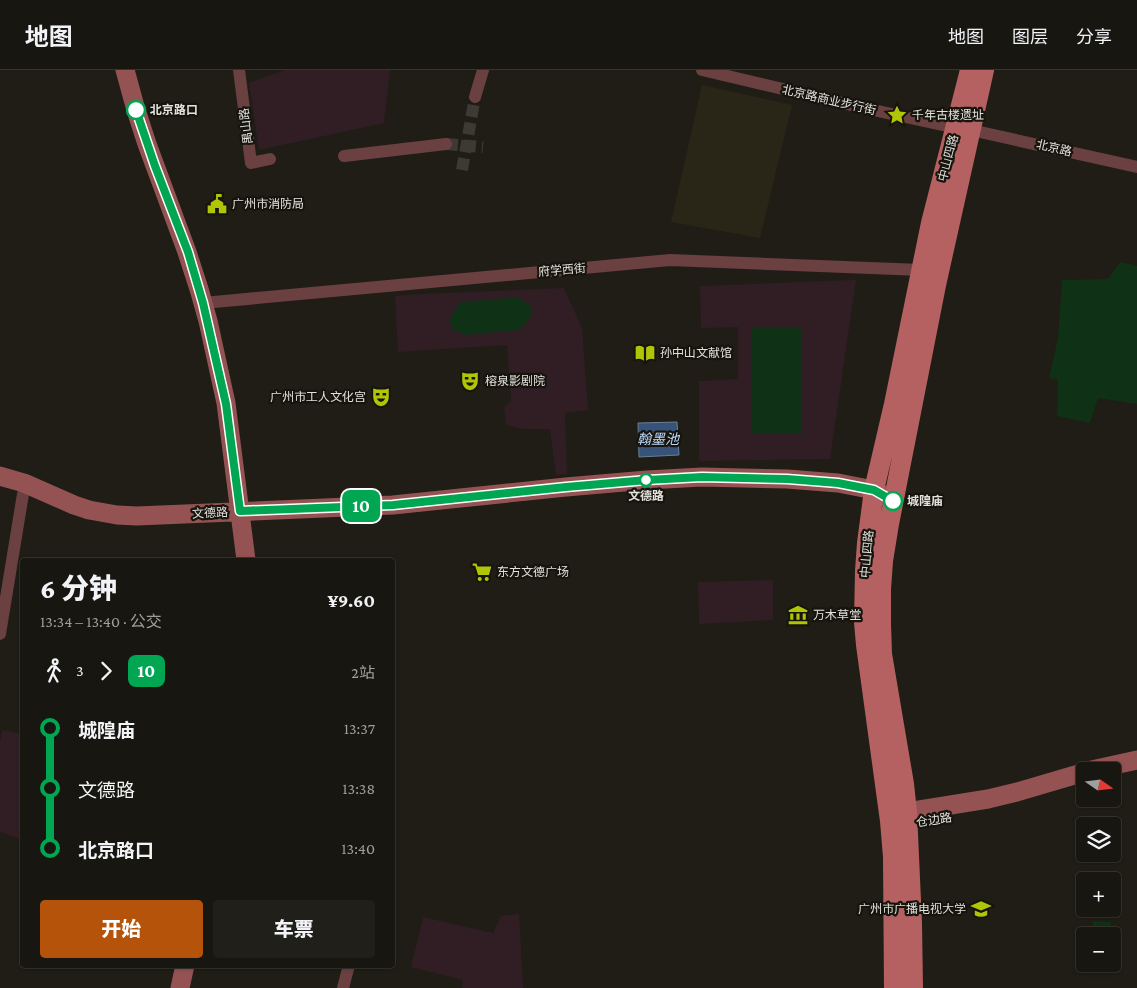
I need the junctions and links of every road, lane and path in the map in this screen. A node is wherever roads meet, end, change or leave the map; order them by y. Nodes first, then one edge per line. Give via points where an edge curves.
1 (125, 70) edge
2 (138, 70) edge
3 (239, 70) edge
4 (483, 70) edge
5 (702, 70) edge
6 (970, 70) edge
7 (984, 70) edge
8 (475, 97) tunnel mouth
9 (964, 129) junction
10 (446, 144) tunnel mouth
11 (344, 156) dead end
12 (270, 159) dead end
13 (1137, 167) edge
14 (921, 270) junction
15 (208, 302) junction
16 (0, 476) edge
17 (0, 487) edge
18 (23, 494) junction
19 (873, 496) junction
20 (893, 501) junction
21 (247, 517) junction
22 (246, 558) edge
23 (256, 558) edge
24 (0, 634) edge
25 (1137, 760) edge
26 (1121, 764) edge
27 (1137, 772) edge
28 (1076, 775) edge
29 (1121, 775) edge
30 (1076, 787) edge
31 (902, 819) junction
32 (184, 968) edge
33 (195, 968) edge
34 (349, 968) edge
35 (180, 988) edge
36 (191, 988) edge
37 (343, 988) edge
38 (894, 988) edge
39 (913, 988) edge

1 - 15 main road via 147,144
2 - 15 main road via 157,138 196,242
3 - 12 street, 禺山路 via 251,163
4 - 8 street
5 - 9 street, 北京路商业步行街
6 - 9 main road
7 - 9 main road
9 - 13 street, 北京路
9 - 14 main road, 中山四路 via 944,172
9 - 20 main road, 中山四路
10 - 11 street
14 - 15 street, 府学西街 via 670,260
14 - 19 main road, 中山四路
15 - 21 main road
16 - 21 main road, 文德路 via 74,505 117,515
17 - 18 main road, 文德路
18 - 21 main road, 文德路 via 84,520 118,527 150,528
18 - 24 street
19 - 20 main road, 文德路
19 - 21 main road, 文德路 via 838,483 814,480 702,477
19 - 31 main road, 中山四路 via 866,552 864,622 871,683
20 - 31 main road, 中山四路 via 883,561 881,624 882,654 904,784
21 - 22 main road
21 - 23 main road
25 - 26 main road, 仓边路
27 - 29 main road
28 - 31 main road, 仓边路
30 - 31 main road, 仓边路 via 998,808
31 - 38 main road, 中山四路 via 893,858
31 - 39 main road, 中山四路 via 912,923
32 - 35 main road
33 - 36 main road
34 - 37 street

